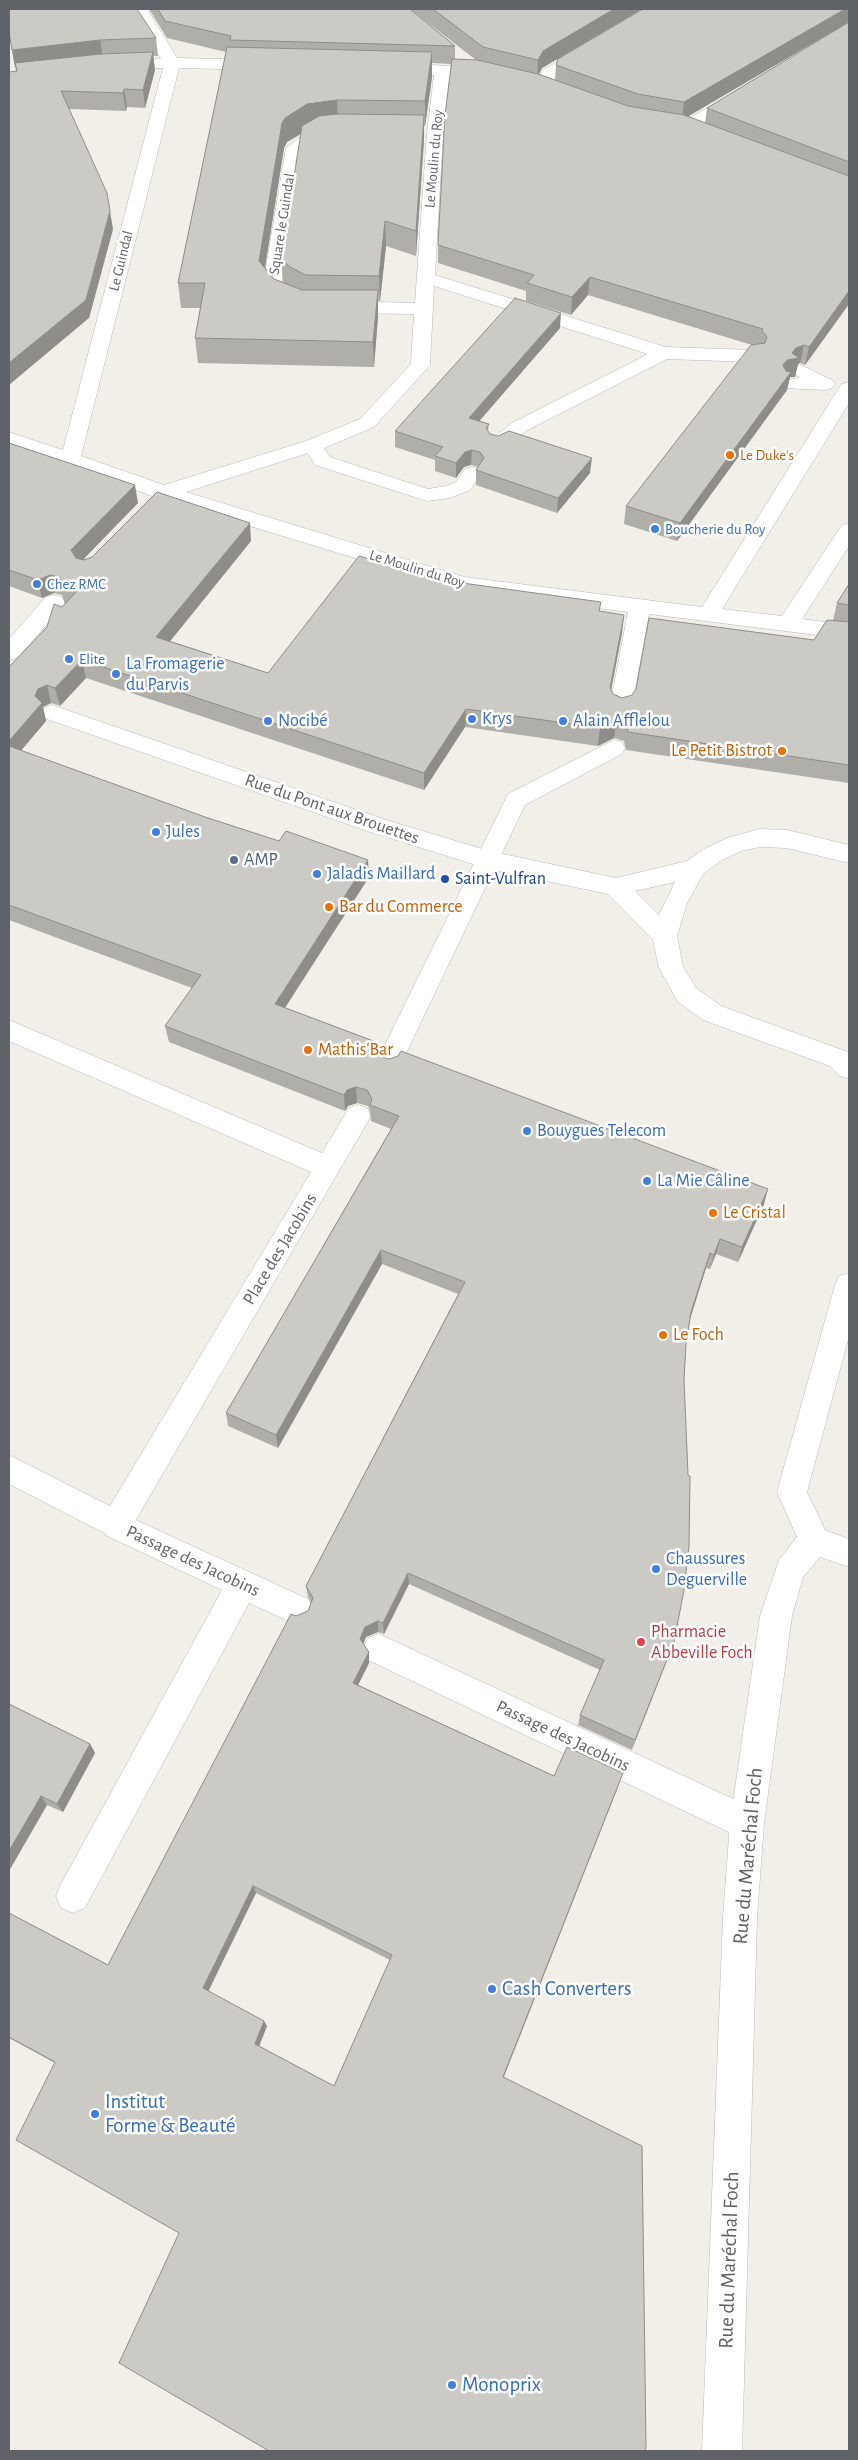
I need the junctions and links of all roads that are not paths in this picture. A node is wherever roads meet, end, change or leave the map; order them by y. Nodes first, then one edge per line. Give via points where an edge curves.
1 (139, 9) edge
2 (605, 38) edge
3 (454, 53) dead end
4 (172, 63) junction
5 (103, 65) edge
6 (278, 65) edge
7 (375, 68) edge
8 (442, 70) junction
9 (477, 71) junction
10 (505, 78) edge
11 (524, 82) edge
12 (543, 86) junction
13 (751, 88) edge
14 (561, 92) edge
15 (668, 124) edge
16 (686, 128) junction
17 (348, 132) edge
18 (416, 133) edge
19 (435, 133) junction
20 (704, 134) edge
21 (426, 278) junction
22 (425, 308) junction
23 (664, 353) junction
24 (748, 363) edge
25 (796, 378) edge
26 (849, 380) edge
27 (849, 388) edge
28 (9, 438) edge
29 (498, 442) edge
30 (313, 445) junction
31 (70, 460) junction
32 (472, 473) dead end
33 (156, 499) junction
34 (849, 530) edge
35 (54, 602) edge
36 (640, 606) junction
37 (708, 614) junction
38 (788, 624) junction
39 (849, 632) edge
40 (9, 653) edge
41 (621, 706) edge
42 (52, 713) edge
43 (614, 748) dead end
44 (849, 854) edge
45 (489, 860) junction
46 (694, 868) junction
47 (616, 887) junction
48 (665, 936) junction
49 (9, 1030) edge
50 (389, 1063) edge
51 (844, 1064) edge
52 (358, 1116) dead end
53 (328, 1167) junction
54 (849, 1284) edge
55 (9, 1469) edge
56 (116, 1526) junction
57 (814, 1540) junction
58 (849, 1553) edge
59 (242, 1585) junction
60 (297, 1610) dead end
61 (379, 1649) dead end
62 (748, 1823) junction
63 (73, 1896) dead end
64 (722, 2451) edge

1 - 4 street
2 - 12 street via 549,73
3 - 9 street
4 - 5 street
4 - 6 street
4 - 31 street, Le Guindal
7 - 8 street
8 - 9 street
8 - 19 street, Le Moulin du Roy
9 - 10 street
11 - 12 street
12 - 14 street
13 - 16 street
15 - 16 street
16 - 20 street
17 - 22 street, Square le Guindal via 315,135 294,148 272,286 284,298 304,307
18 - 19 street
19 - 21 street, Le Moulin du Roy
21 - 22 street, Le Moulin du Roy
21 - 23 street
22 - 30 street, Le Moulin du Roy via 420,365 367,423
23 - 24 street via 712,356
23 - 29 street via 519,427
25 - 26 street via 825,384
27 - 37 street
28 - 31 street, Le Moulin du Roy
30 - 32 street via 322,461 427,496 463,486
30 - 33 street, Le Moulin du Roy
31 - 33 street, Le Moulin du Roy
33 - 36 street, Le Moulin du Roy via 463,584
34 - 38 street
35 - 40 street
36 - 37 street, Le Moulin du Roy
36 - 41 street
37 - 38 street, Le Moulin du Roy
38 - 39 street, Le Moulin du Roy
42 - 45 street, Rue du Pont aux Brouettes via 378,826
43 - 45 street via 516,800
44 - 46 street via 787,839 760,838 712,854
45 - 47 street, Rue du Pont aux Brouettes
45 - 50 street
46 - 47 street, Rue du Pont aux Brouettes
46 - 48 street via 675,903
47 - 48 street
48 - 51 street via 671,968 687,995 712,1013
49 - 53 street
52 - 53 street, Place des Jacobins
53 - 56 street, Place des Jacobins
54 - 57 street via 792,1492
55 - 56 street
56 - 59 street, Passage des Jacobins
57 - 58 street
57 - 62 street, Rue du Maréchal Foch via 790,1570 776,1616
59 - 60 street, Passage des Jacobins
59 - 63 street
61 - 62 street, Passage des Jacobins
62 - 64 street, Rue du Maréchal Foch via 740,1918

